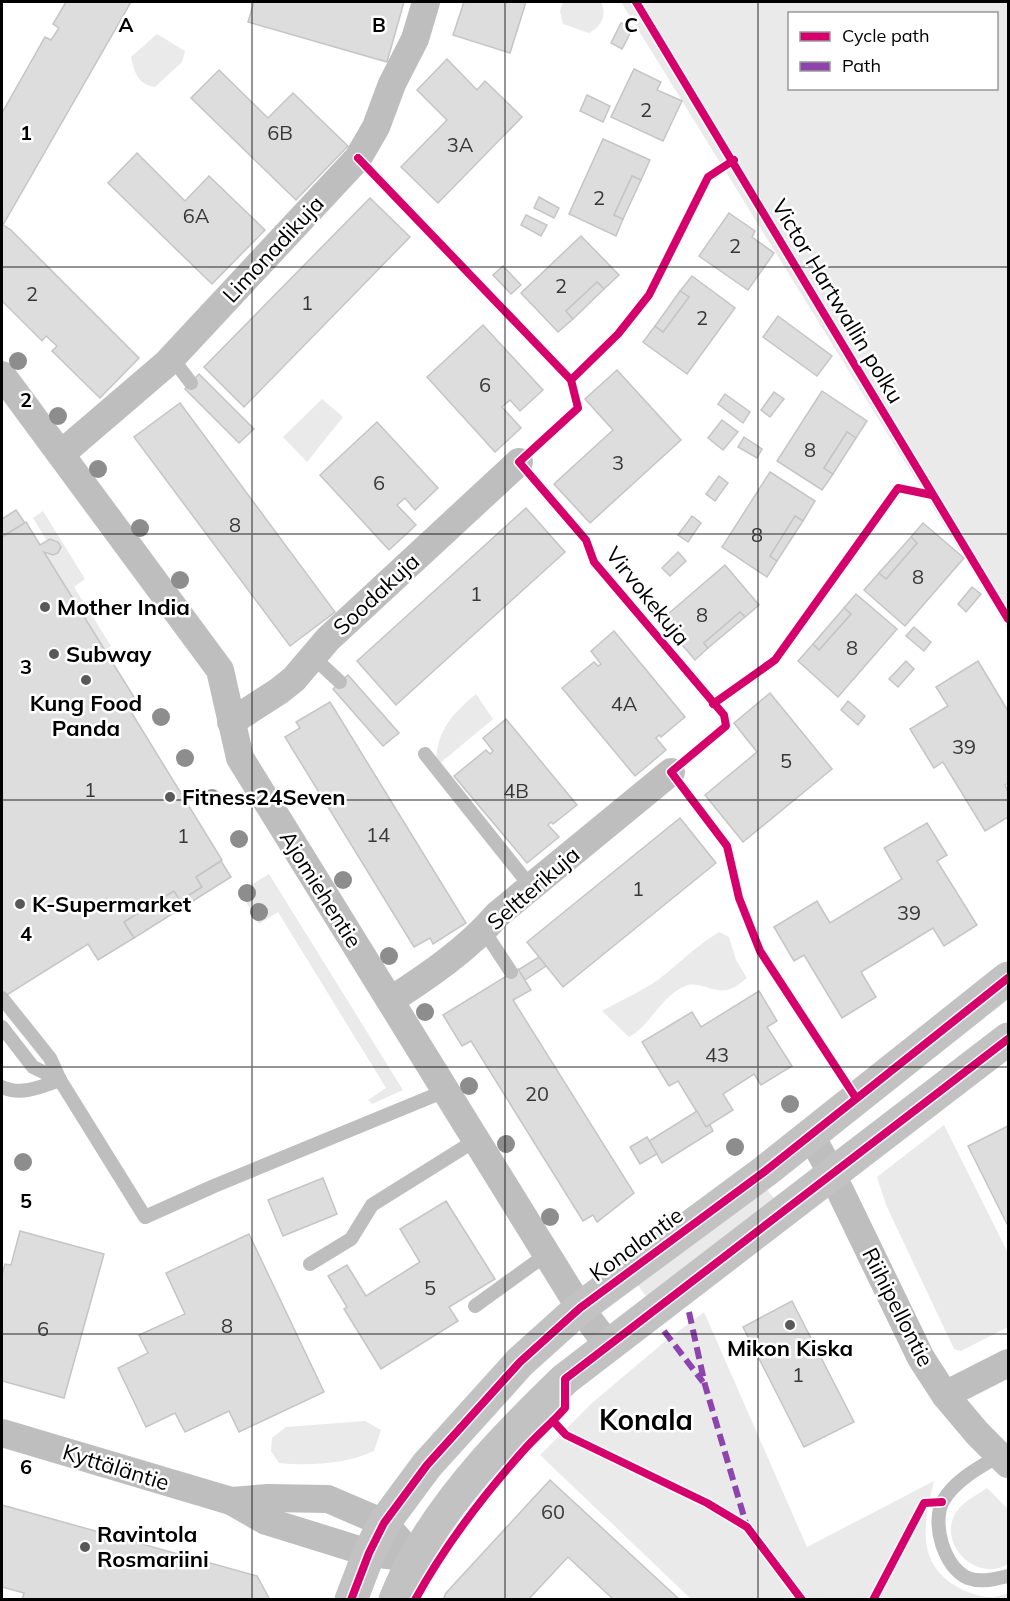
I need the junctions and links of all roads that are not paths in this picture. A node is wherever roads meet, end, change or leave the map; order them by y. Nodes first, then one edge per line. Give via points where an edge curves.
1 (426, 2) edge
2 (171, 358) junction
3 (2, 375) edge
4 (191, 383) dead end
5 (61, 454) junction
6 (519, 462) dead end
7 (313, 657) junction
8 (340, 682) dead end
9 (231, 722) junction
10 (425, 754) dead end
11 (671, 772) dead end
12 (531, 887) junction
13 (484, 931) junction
14 (511, 972) dead end
15 (1008, 978) edge
16 (2, 998) edge
17 (391, 1000) junction
18 (2, 1027) edge
19 (1008, 1039) edge
20 (60, 1080) junction
21 (2, 1087) edge
22 (445, 1091) junction
23 (810, 1134) junction
24 (476, 1140) junction
25 (832, 1174) junction
26 (547, 1254) junction
27 (310, 1264) dead end
28 (475, 1306) dead end
29 (580, 1308) junction
30 (608, 1345) junction
31 (1008, 1363) edge
32 (945, 1395) junction
33 (2, 1433) edge
34 (1004, 1459) edge
35 (231, 1501) junction
36 (384, 1523) junction
37 (369, 1552) junction
38 (415, 1558) junction
39 (1008, 1576) edge
40 (351, 1599) edge
41 (395, 1599) edge

1 - 2 street, Limonadikuja via 416,39 358,158
2 - 4 lane
2 - 5 street, Limonadikuja
3 - 5 street, Ajomiehentie
5 - 9 street, Ajomiehentie via 220,669
6 - 7 street, Soodakuja
7 - 8 lane
7 - 9 street, Soodakuja via 279,691
9 - 17 street, Ajomiehentie via 240,758
10 - 12 lane
11 - 12 street, Seltterikuja
12 - 13 street, Seltterikuja
13 - 14 lane
13 - 17 street, Seltterikuja
15 - 23 main road, Konalantie
16 - 20 lane via 50,1058
17 - 22 street, Ajomiehentie
18 - 20 lane via 33,1067
19 - 25 main road
20 - 21 lane via 31,1090 10,1091
20 - 22 lane via 145,1217
22 - 24 street, Ajomiehentie
23 - 25 street, Riihipellontie
23 - 29 main road, Konalantie
24 - 26 street, Ajomiehentie
24 - 27 lane via 372,1205 351,1239
25 - 30 main road
25 - 32 street, Riihipellontie via 921,1358
26 - 28 lane
26 - 29 street, Ajomiehentie
29 - 30 street, Ajomiehentie
29 - 36 main road, Konalantie via 479,1405
30 - 38 main road via 565,1379 500,1444 443,1513
31 - 32 street
32 - 34 street, Riihipellontie
33 - 35 street, Kyttäläntie
34 - 39 lane via 964,1478 942,1502 938,1531 946,1558 966,1577 986,1581
35 - 36 street, Kyttäläntie via 328,1499
35 - 37 street, Kyttäläntie via 266,1521
36 - 37 main road, Konalantie
36 - 38 street, Kyttäläntie
37 - 38 street, Kyttäläntie
37 - 40 main road, Konalantie
38 - 41 main road

